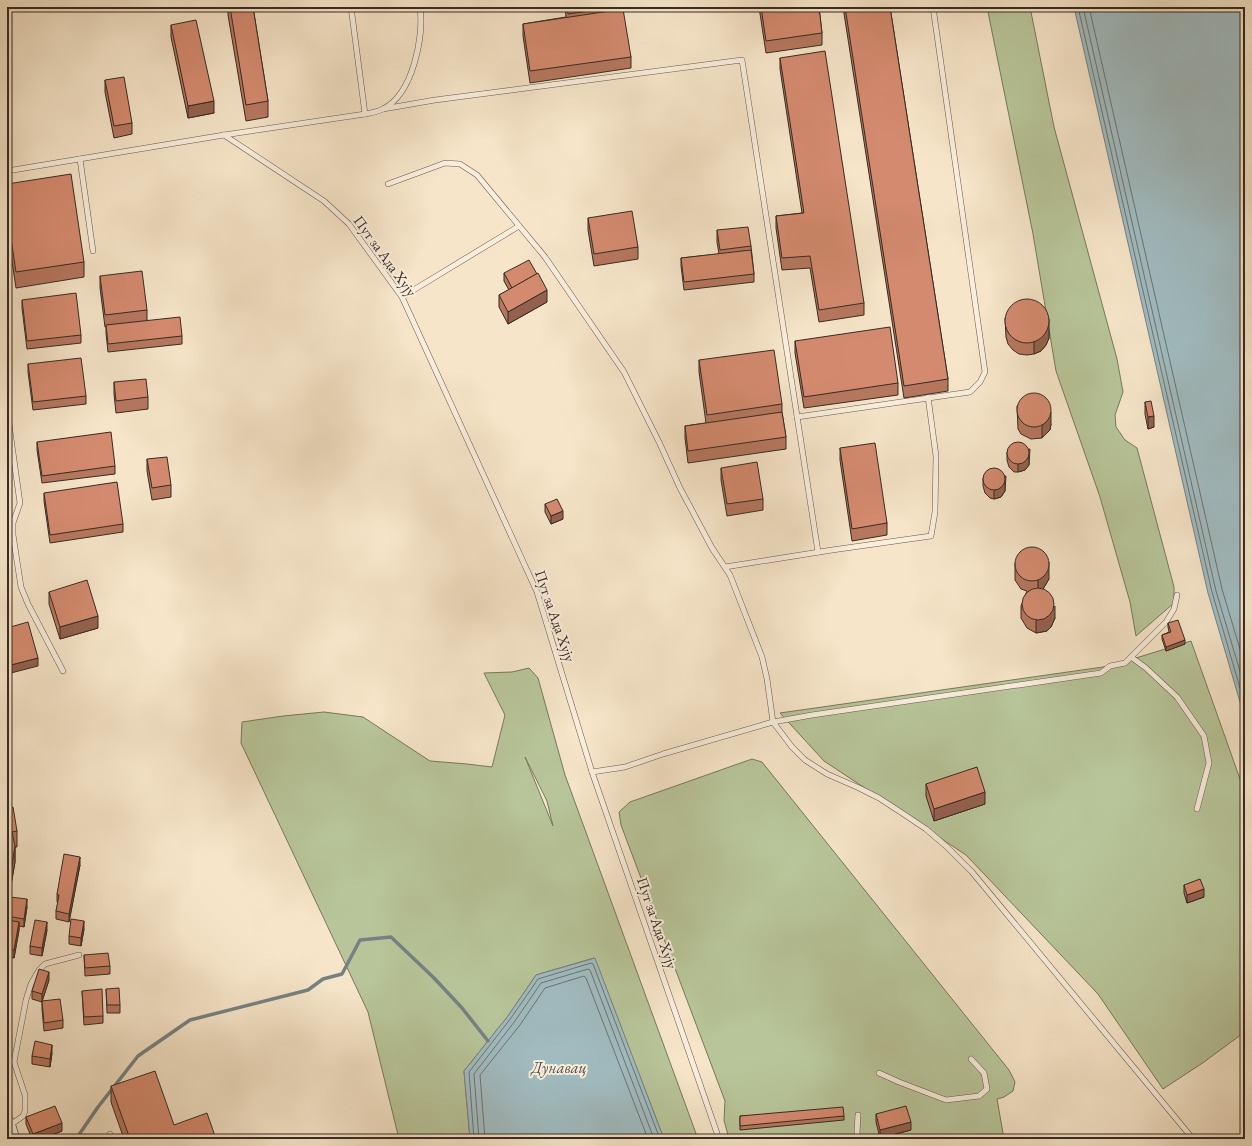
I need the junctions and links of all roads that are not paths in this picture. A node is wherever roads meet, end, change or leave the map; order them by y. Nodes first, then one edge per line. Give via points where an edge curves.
1 (351, 7) edge
2 (420, 7) edge
3 (933, 7) edge
4 (383, 109) junction
5 (365, 114) junction
6 (224, 135) junction
7 (80, 159) junction
8 (7, 172) edge
9 (388, 184) dead end
10 (519, 226) junction
11 (92, 251) dead end
12 (402, 297) junction
13 (928, 398) junction
14 (7, 410) edge
15 (797, 417) junction
16 (818, 552) junction
17 (725, 567) junction
18 (1177, 595) dead end
19 (1131, 658) junction
20 (63, 671) dead end
21 (773, 722) junction
22 (592, 772) junction
23 (1197, 809) dead end
24 (79, 955) dead end
25 (971, 1059) dead end
26 (878, 1073) dead end
27 (858, 1115) dead end
28 (9, 1129) edge
29 (719, 1139) edge
30 (858, 1139) edge
31 (1193, 1139) edge

1 - 5 lane
2 - 4 lane via 419,47 415,60 401,92
3 - 13 lane via 985,372 970,392
4 - 5 lane
4 - 15 lane via 742,60
5 - 6 lane
6 - 7 lane
6 - 12 lane, Пут за Ада Хују via 324,201 349,224
7 - 8 lane
7 - 11 lane
9 - 10 lane via 445,163 460,164 477,175
10 - 12 lane
10 - 17 lane via 545,257 624,372 680,488
12 - 22 lane, Пут за Ада Хују via 537,592
13 - 15 lane
13 - 16 lane via 936,456 935,512 931,536
14 - 20 lane via 20,503 13,535 21,587
15 - 16 lane
16 - 17 lane
17 - 21 lane via 762,657
18 - 19 lane via 1174,609 1166,622
19 - 21 lane via 1125,663 1110,666 1101,673
19 - 23 lane via 1146,668 1177,697 1204,736 1209,763
21 - 22 lane via 625,767
21 - 31 lane via 805,760 902,813 947,847 972,872
22 - 29 lane, Пут за Ада Хују
24 - 28 lane via 48,962 39,970 31,984 14,1062 25,1095 25,1111
25 - 26 lane via 984,1073 987,1090 979,1096 946,1100
27 - 30 lane

